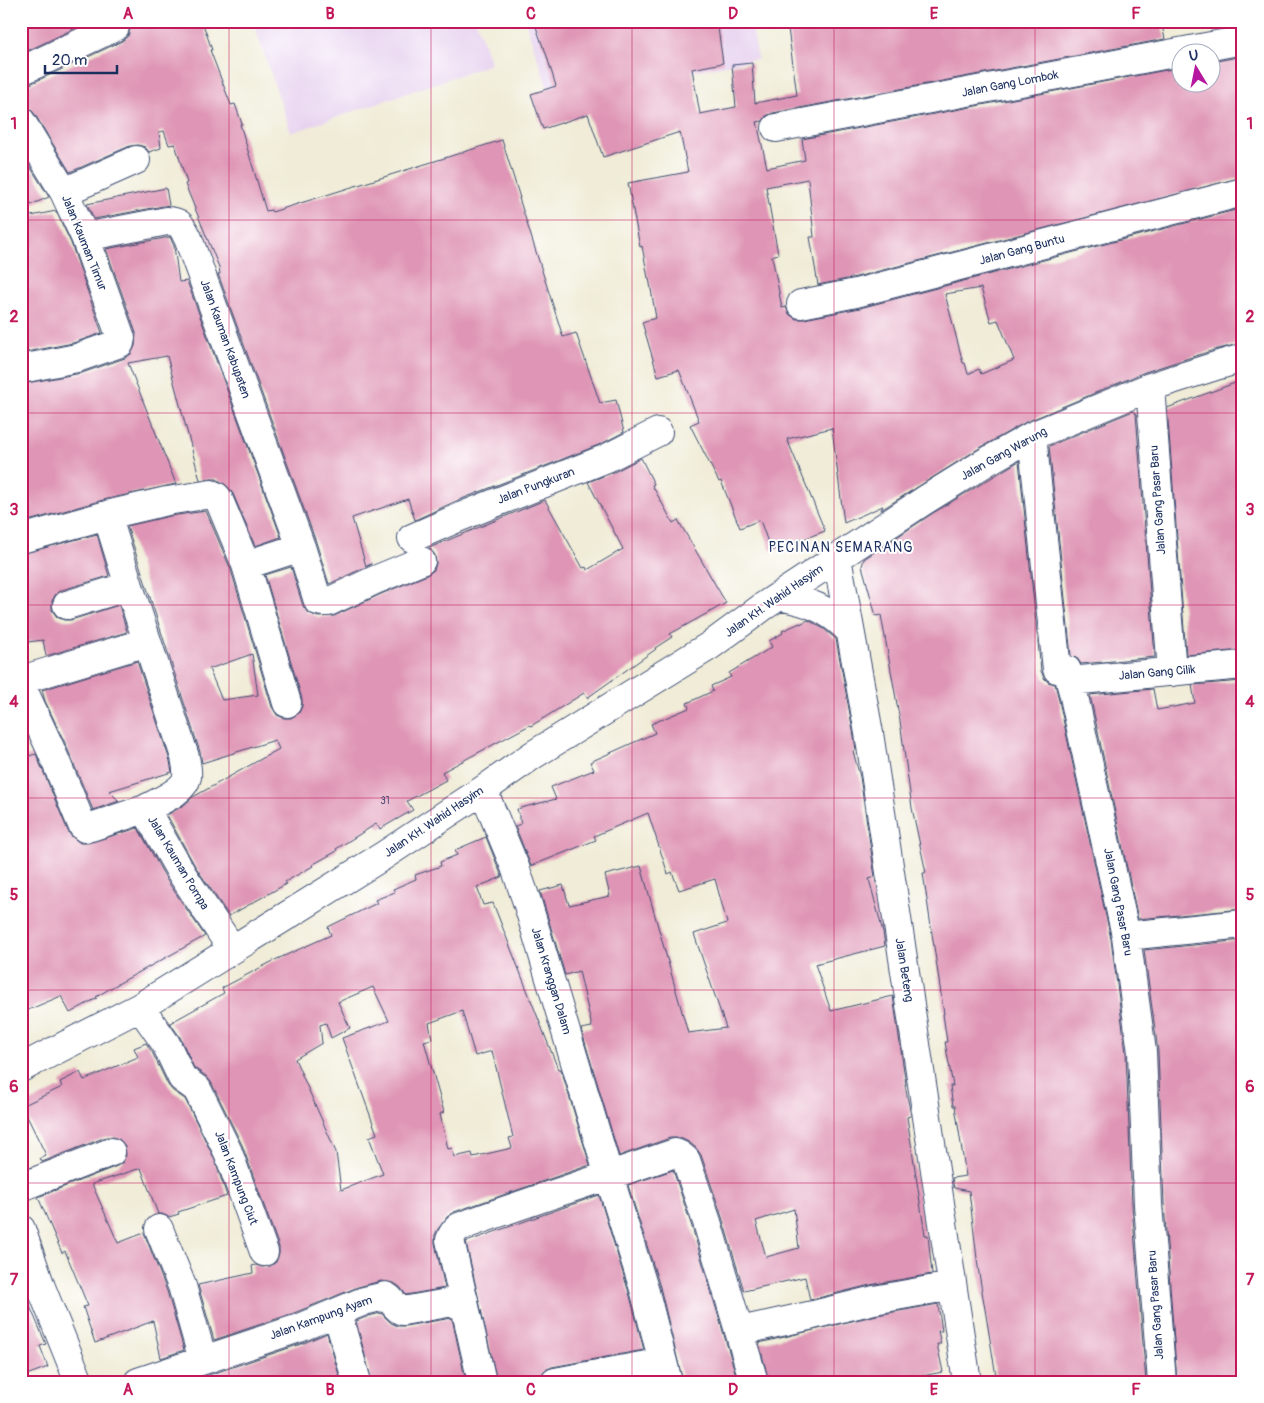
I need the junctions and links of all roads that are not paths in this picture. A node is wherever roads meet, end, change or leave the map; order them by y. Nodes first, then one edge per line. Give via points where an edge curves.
1 (115, 27) dead end
2 (1243, 40) edge
3 (21, 71) edge
4 (21, 121) edge
5 (776, 128) dead end
6 (136, 160) dead end
7 (64, 192) junction
8 (1243, 192) edge
9 (85, 237) junction
10 (801, 304) dead end
11 (1243, 358) edge
12 (21, 369) edge
13 (1150, 387) junction
14 (658, 432) dead end
15 (1032, 436) junction
16 (107, 515) junction
17 (21, 539) edge
18 (301, 547) junction
19 (837, 558) junction
20 (246, 565) junction
21 (129, 586) junction
22 (779, 596) junction
23 (67, 605) dead end
24 (849, 630) junction
25 (147, 642) junction
26 (1243, 665) edge
27 (1172, 672) junction
28 (21, 680) edge
29 (1070, 681) junction
30 (21, 685) edge
31 (287, 703) dead end
32 (483, 790) junction
33 (145, 809) junction
34 (1243, 924) edge
35 (1126, 936) junction
36 (232, 949) junction
37 (140, 1007) junction
38 (21, 1068) edge
39 (112, 1152) dead end
40 (608, 1176) junction
41 (21, 1187) edge
42 (21, 1229) edge
43 (159, 1229) dead end
44 (264, 1252) dead end
45 (952, 1286) junction
46 (31, 1292) edge
47 (464, 1300) junction
48 (337, 1313) junction
49 (740, 1331) junction
50 (203, 1360) junction
51 (666, 1372) edge
52 (79, 1382) edge
53 (138, 1382) edge
54 (357, 1382) edge
55 (482, 1382) edge
56 (555, 1382) edge
57 (754, 1382) edge
58 (967, 1382) edge
59 (1162, 1382) edge

1 - 3 street
2 - 5 street, Jalan Gang Lombok
4 - 7 street, Jalan Kauman Timur
6 - 7 street
7 - 9 street, Jalan Kauman Timur
8 - 10 street, Jalan Gang Buntu via 856,293
9 - 12 street, Jalan Kauman Timur via 121,338 120,344 77,358
9 - 18 street, Jalan Kauman Kabupaten via 174,221 180,224 188,238
11 - 13 street, Jalan Gang Warung
13 - 15 street, Jalan Gang Warung
13 - 27 street, Jalan Gang Pasar Baru
14 - 18 street, Jalan Pungkuran via 607,458 477,510 328,602 318,601
15 - 19 street, Jalan Gang Warung
15 - 29 street, Jalan Gang Pasar Baru via 1057,669 1067,670
16 - 17 street
16 - 20 street via 211,494 219,500
16 - 21 street
18 - 20 street
19 - 22 street, Jalan KH. Wahid Hasyim
19 - 24 street, Jalan Beteng
20 - 31 street
21 - 23 street
21 - 25 street
22 - 24 street via 830,612
22 - 32 street, Jalan KH. Wahid Hasyim via 711,645 532,755
24 - 45 street, Jalan Beteng via 868,733
25 - 28 street
25 - 33 street via 185,757 187,779 174,793
26 - 27 street, Jalan Gang Cilik
27 - 29 street, Jalan Gang Cilik
29 - 35 street, Jalan Gang Pasar Baru
30 - 33 street, Jalan Kauman Pompa via 85,828
32 - 36 street, Jalan KH. Wahid Hasyim via 384,856
32 - 40 street, Jalan Kranggan Dalam via 528,905
33 - 36 street, Jalan Kauman Pompa via 182,874
34 - 35 street
35 - 59 street, Jalan Gang Pasar Baru via 1142,1052 1148,1204
36 - 37 street, Jalan KH. Wahid Hasyim
37 - 38 street, Jalan KH. Wahid Hasyim
37 - 44 street, Jalan Kampung Ciut via 166,1044 182,1078 197,1089 228,1152
39 - 41 street
40 - 47 street via 454,1230 450,1240
40 - 49 street via 675,1153 684,1158
40 - 51 street, Jalan Kranggan Dalam
42 - 46 street
43 - 50 street via 182,1286
45 - 49 street via 874,1300
45 - 58 street, Jalan Beteng
46 - 52 street
47 - 48 street, Jalan Kampung Ayam via 402,1311 385,1296
47 - 55 street
48 - 50 street, Jalan Kampung Ayam
48 - 54 street
49 - 57 street
50 - 53 street, Jalan Kampung Ayam
51 - 56 street, Jalan Kranggan Dalam

